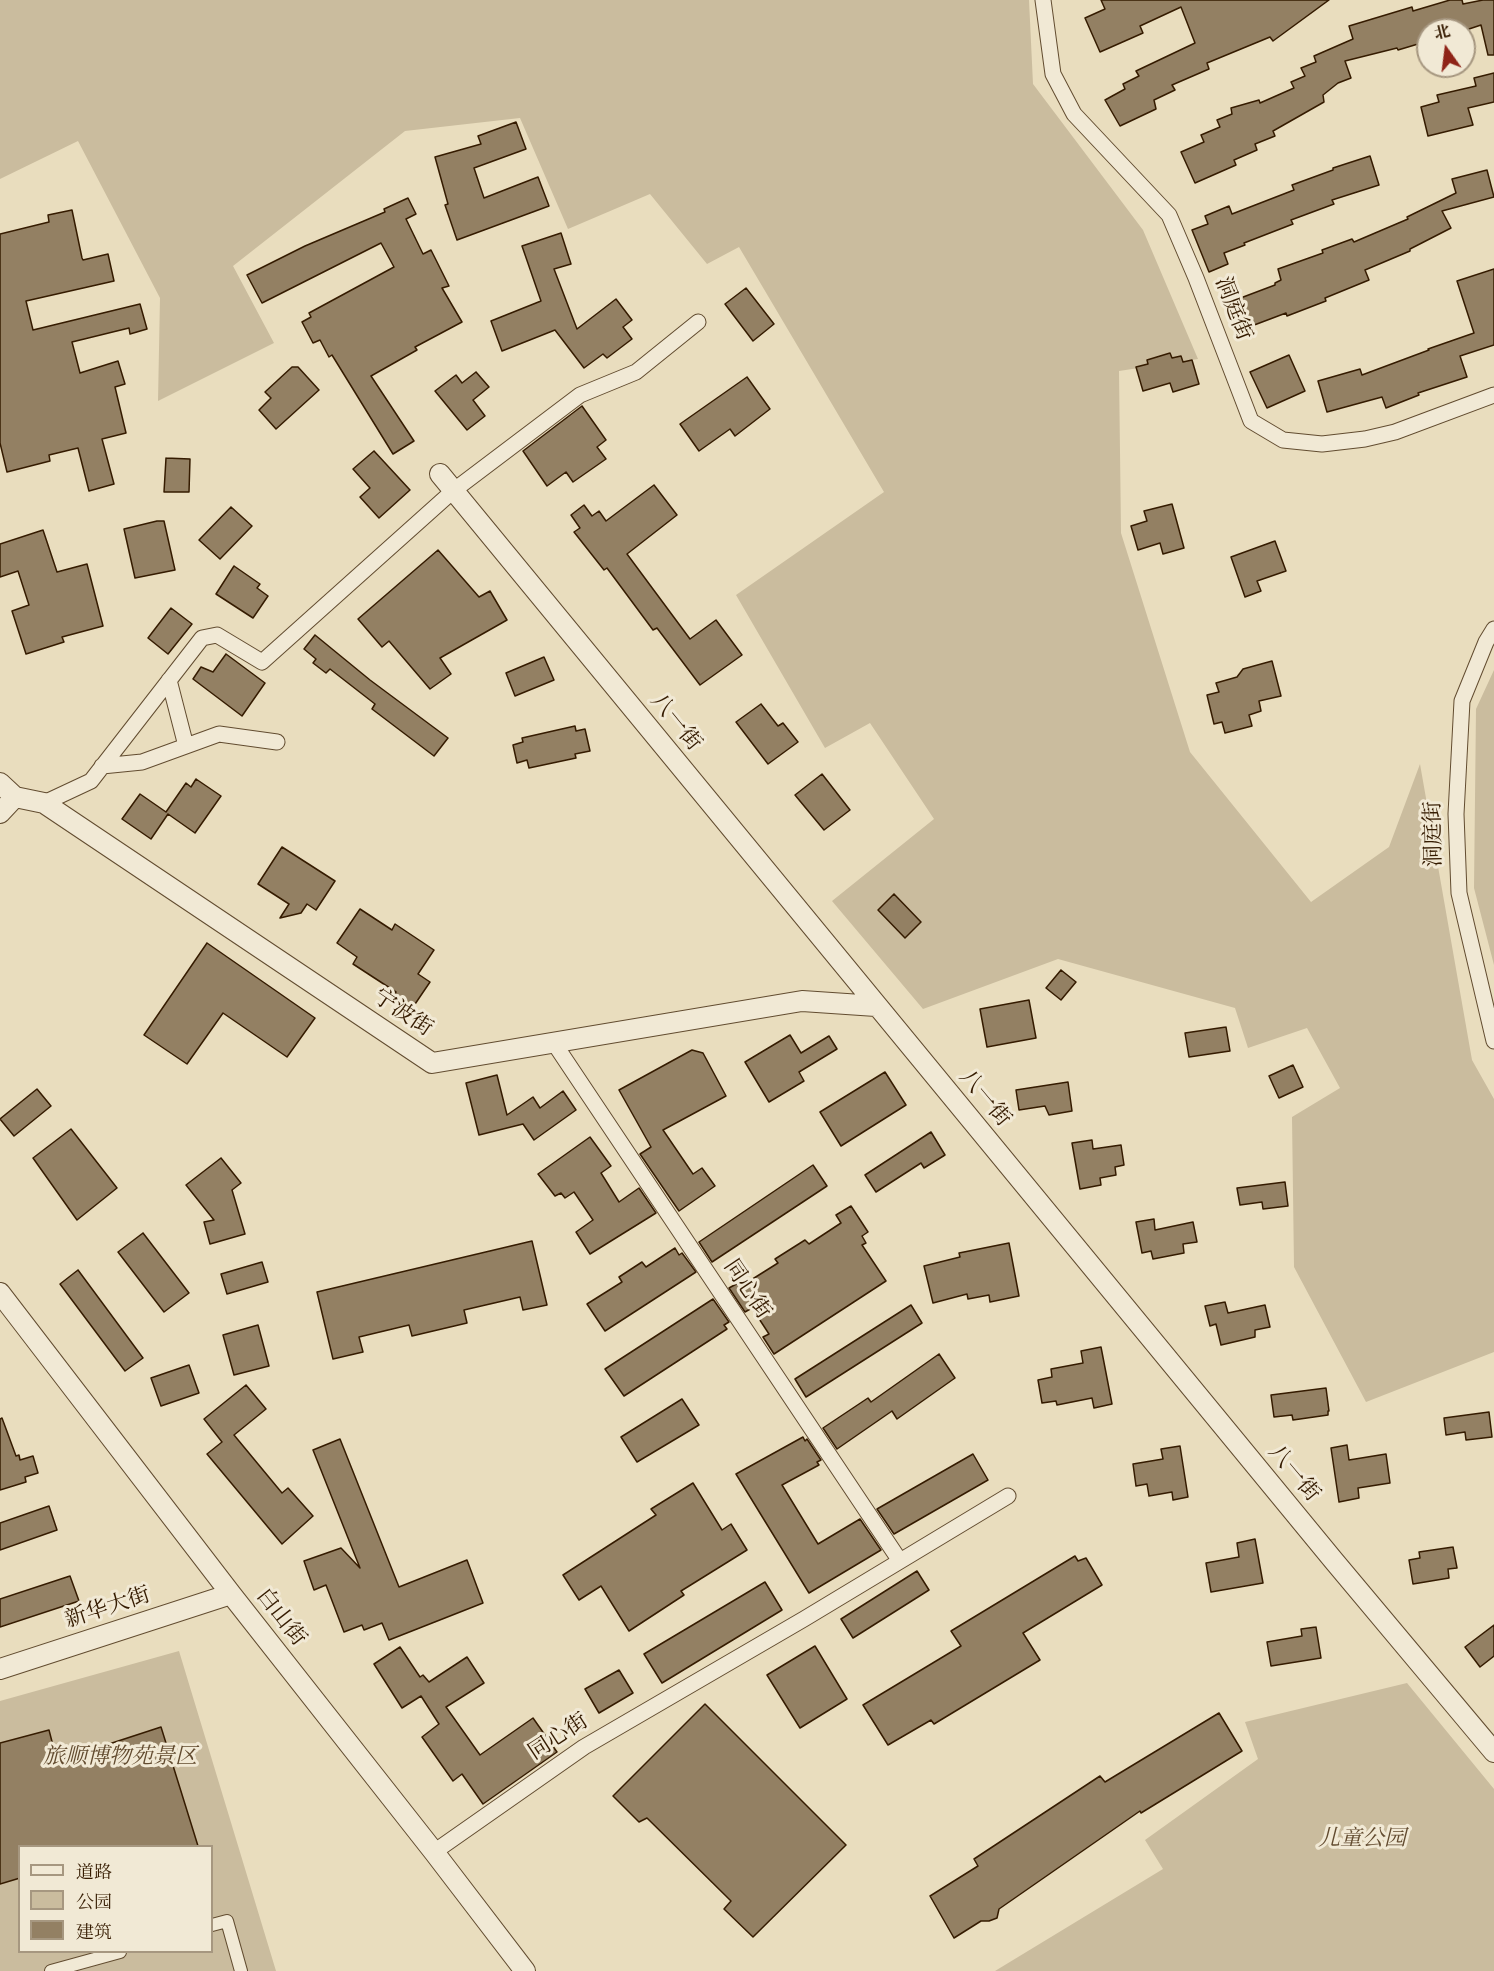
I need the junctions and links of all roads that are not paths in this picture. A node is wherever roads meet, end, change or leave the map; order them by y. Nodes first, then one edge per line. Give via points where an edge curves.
1 (1043, 0) edge
2 (698, 322) dead end
3 (1494, 395) edge
4 (440, 474) dead end
5 (453, 490) junction
6 (1494, 629) edge
7 (169, 680) junction
8 (277, 742) dead end
9 (186, 746) junction
10 (102, 766) junction
11 (0, 783) edge
12 (15, 797) junction
13 (44, 803) junction
14 (0, 813) edge
15 (876, 1006) junction
16 (1494, 1041) edge
17 (554, 1043) junction
18 (0, 1293) edge
19 (1008, 1496) dead end
20 (900, 1561) junction
21 (231, 1594) junction
22 (0, 1669) edge
23 (1494, 1752) edge
24 (434, 1852) junction
25 (213, 1925) edge
26 (116, 1953) edge
27 (51, 1971) edge
28 (242, 1971) edge
29 (525, 1971) edge

1 - 3 street, 洞庭街 via 1053,74 1074,114 1169,215 1251,421 1283,440 1322,444 1395,432
2 - 5 street via 636,372 580,395
4 - 5 street, 八一街
5 - 7 street via 262,662 217,635 202,638
5 - 15 street, 八一街
6 - 16 street, 洞庭街 via 1462,701 1456,814 1460,893
7 - 9 street
7 - 10 street
8 - 9 street via 219,734
9 - 10 street via 142,762
10 - 13 street via 91,781
11 - 12 street
12 - 13 street, 宁波街
12 - 14 street
13 - 17 street, 宁波街 via 432,1063
15 - 17 street, 宁波街 via 802,1001
15 - 23 street, 八一街
17 - 20 street, 同心街
18 - 21 street, 白山街
19 - 20 street, 同心街
20 - 24 street, 同心街 via 584,1747
21 - 22 street, 新华大街
21 - 24 street, 白山街
24 - 29 street, 白山街
25 - 28 street via 227,1921
26 - 27 street

